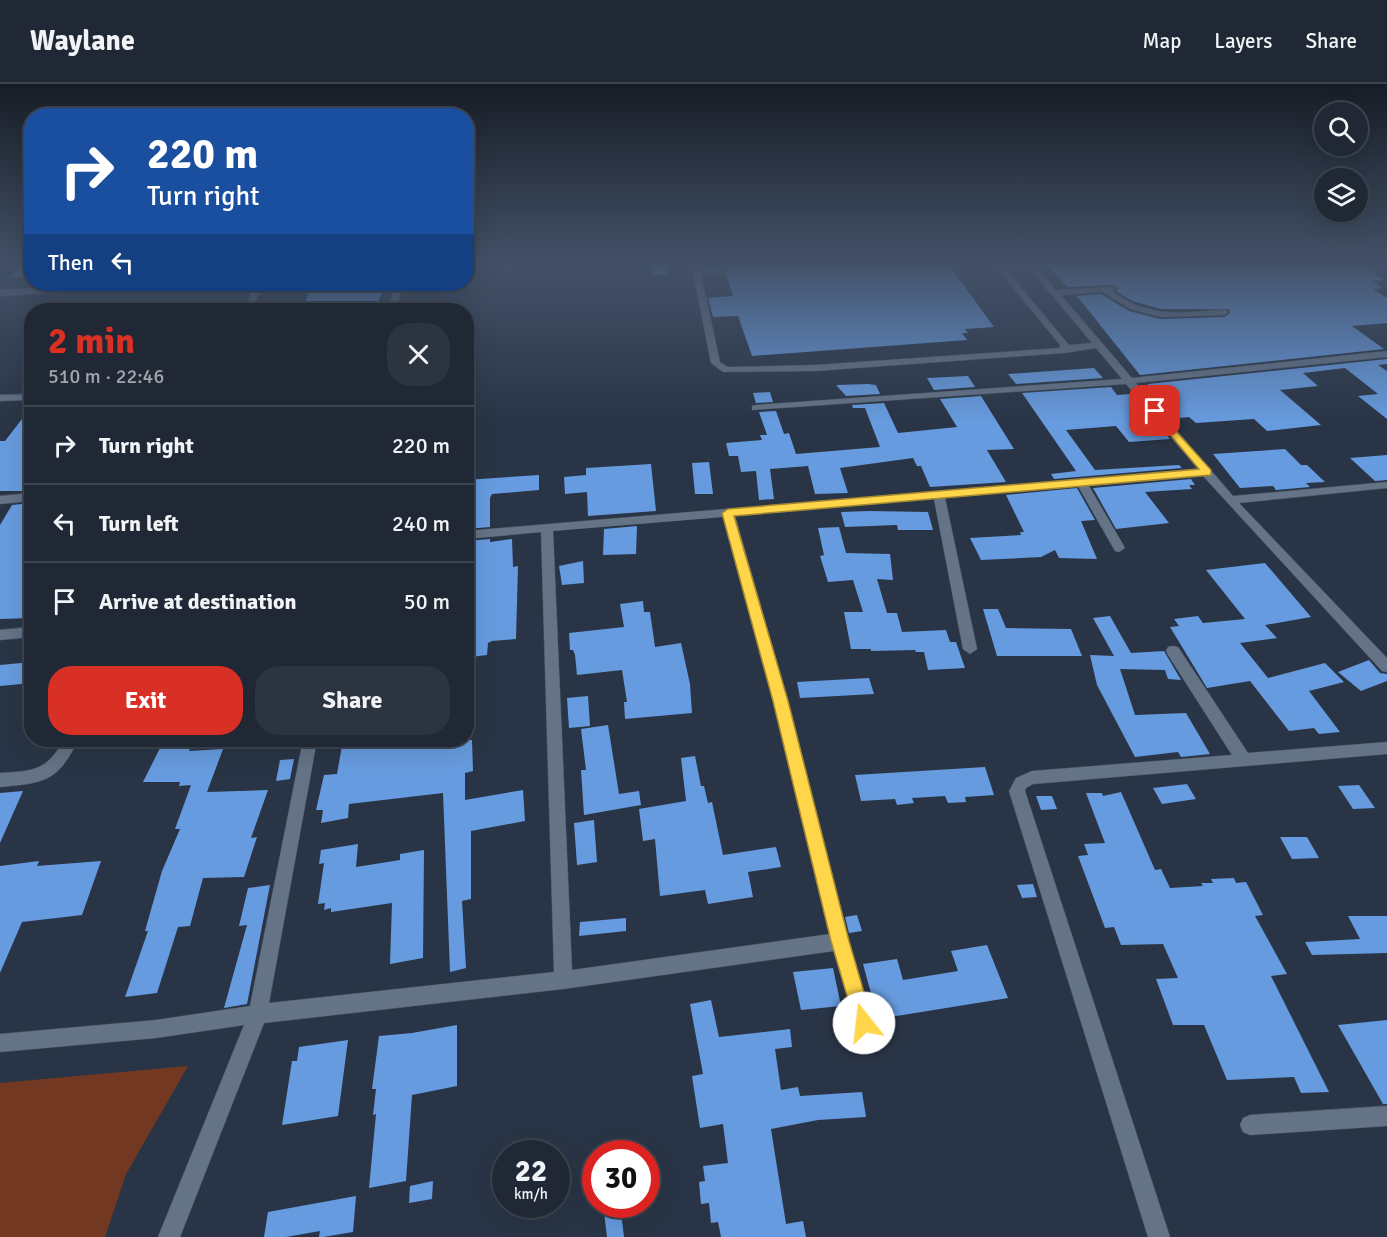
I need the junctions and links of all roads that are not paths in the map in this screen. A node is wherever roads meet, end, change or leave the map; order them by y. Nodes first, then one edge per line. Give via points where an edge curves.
1 (706, 316) edge
2 (1039, 316) edge
3 (1074, 316) edge
4 (1099, 345) junction
5 (1065, 348) junction
6 (1387, 354) edge
7 (1129, 381) junction
8 (24, 397) edge
9 (0, 398) edge
10 (756, 408) dead end
11 (1207, 472) junction
12 (1082, 483) junction
13 (1387, 485) edge
14 (939, 495) junction
15 (24, 498) edge
16 (0, 500) edge
17 (1230, 500) junction
18 (728, 513) junction
19 (547, 528) junction
20 (474, 534) edge
21 (1119, 548) dead end
22 (24, 633) edge
23 (0, 635) edge
24 (970, 649) dead end
25 (1173, 651) dead end
26 (1387, 667) edge
27 (68, 747) edge
28 (309, 747) edge
29 (1387, 748) edge
30 (1244, 760) junction
31 (0, 780) edge
32 (840, 941) junction
33 (563, 980) junction
34 (258, 1014) junction
35 (864, 1023) dead end
36 (0, 1043) edge
37 (1387, 1116) edge
38 (1250, 1125) dead end
39 (169, 1237) edge
40 (1159, 1237) edge

1 - 5 street via 716,363 726,370 908,362
2 - 5 street
3 - 4 street
4 - 5 street
4 - 7 street
6 - 7 street
7 - 10 street
7 - 11 street
8 - 9 street
11 - 12 street
11 - 17 street
12 - 14 street
12 - 21 street
13 - 17 street
14 - 18 street
14 - 24 street
15 - 16 street
17 - 26 street
18 - 19 street
18 - 32 street via 781,701
19 - 20 street
19 - 33 street
22 - 23 street
25 - 30 street
27 - 31 street via 50,771 37,777
28 - 34 street
29 - 30 street
30 - 40 street via 1032,778 1017,790
32 - 33 street
32 - 35 street
33 - 34 street
34 - 36 street via 156,1029
34 - 39 street
37 - 38 street

